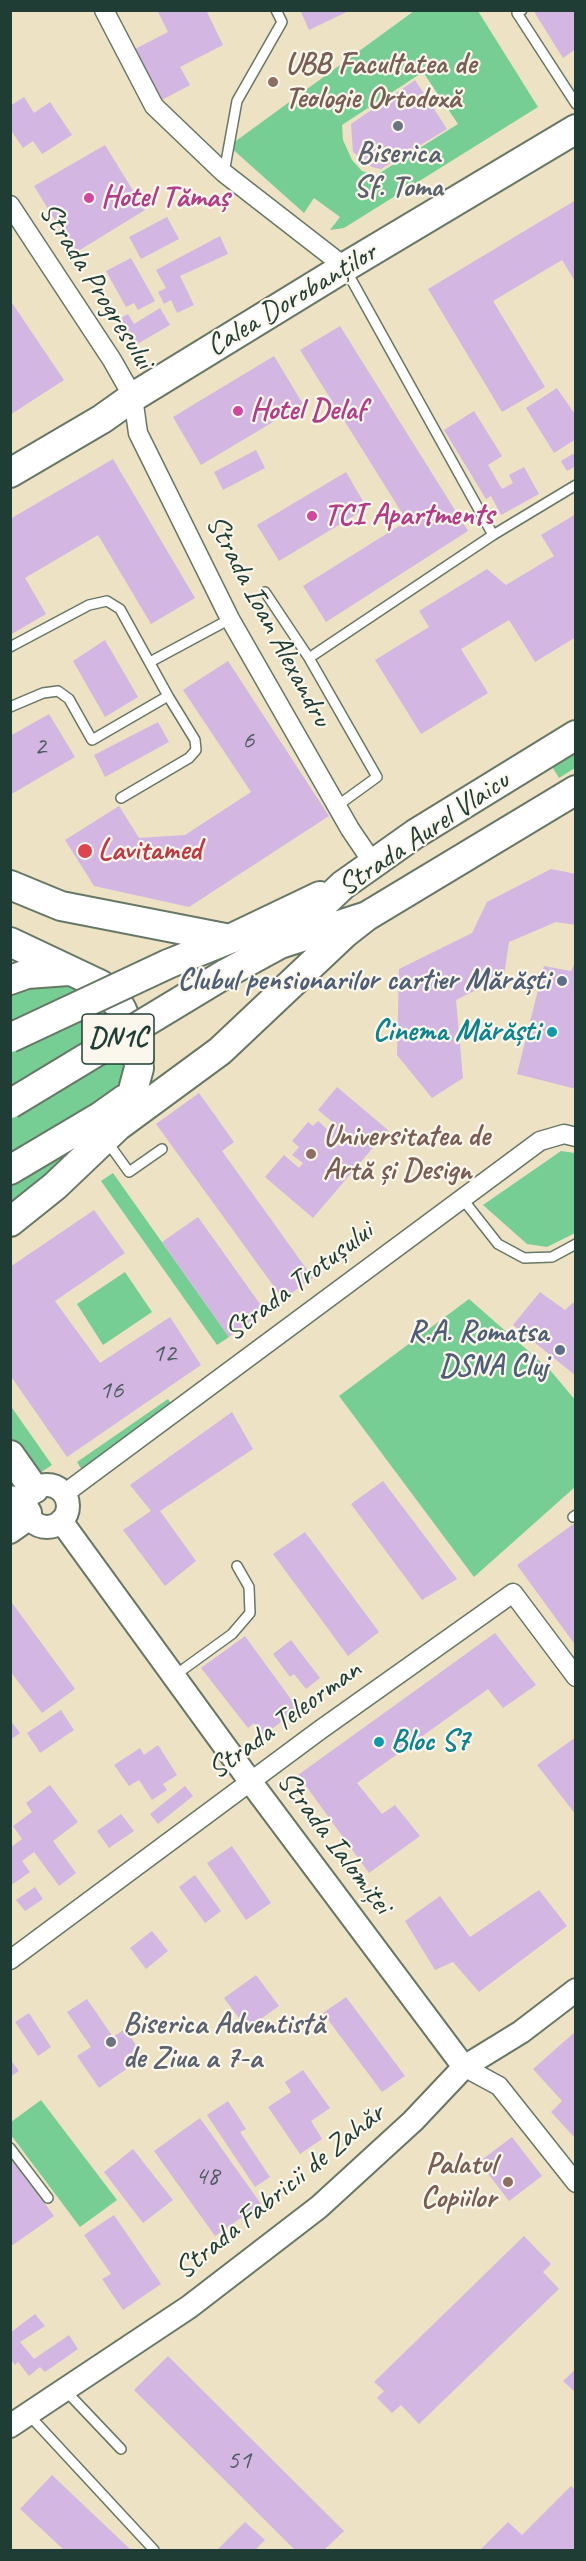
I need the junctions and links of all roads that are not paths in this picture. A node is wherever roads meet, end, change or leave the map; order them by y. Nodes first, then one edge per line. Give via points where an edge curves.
1 (104, 10) edge
2 (276, 10) edge
3 (522, 10) edge
4 (576, 104) edge
5 (576, 129) edge
6 (224, 173) junction
7 (10, 205) edge
8 (345, 267) junction
9 (133, 398) junction
10 (10, 473) edge
11 (576, 485) edge
12 (494, 535) junction
13 (265, 592) dead end
14 (230, 619) junction
15 (10, 647) edge
16 (309, 658) junction
17 (150, 662) junction
18 (168, 696) junction
19 (10, 707) edge
20 (576, 735) edge
21 (576, 790) edge
22 (121, 798) dead end
23 (337, 806) junction
24 (373, 863) junction
25 (10, 885) edge
26 (343, 885) junction
27 (367, 916) junction
28 (230, 939) junction
29 (10, 942) edge
30 (280, 944) junction
31 (73, 970) junction
32 (10, 980) edge
33 (10, 1038) edge
34 (132, 1094) junction
35 (10, 1104) edge
36 (111, 1132) junction
37 (576, 1137) edge
38 (162, 1149) dead end
39 (10, 1170) edge
40 (461, 1197) junction
41 (10, 1222) edge
42 (576, 1244) edge
43 (10, 1455) edge
44 (64, 1494) junction
45 (22, 1510) edge
46 (61, 1521) junction
47 (237, 1566) dead end
48 (174, 1676) junction
49 (576, 1677) edge
50 (250, 1781) junction
51 (10, 1960) edge
52 (576, 1990) edge
53 (464, 2067) junction
54 (10, 2148) edge
55 (576, 2183) edge
56 (48, 2198) dead end
57 (65, 2390) junction
58 (19, 2420) edge
59 (121, 2449) dead end
60 (154, 2550) edge

1 - 6 street via 154,106
2 - 6 lane via 282,22 237,101
3 - 4 lane via 517,13
5 - 8 main road, Calea Dorobanților
6 - 8 street
7 - 9 street, Strada Progresului
8 - 9 main road, Calea Dorobanților
8 - 12 lane
9 - 10 main road, Calea Dorobanților
9 - 14 street, Strada Ioan Alexandru via 138,433
11 - 12 lane
12 - 16 lane
13 - 16 lane
14 - 17 lane
14 - 23 street, Strada Ioan Alexandru
15 - 17 lane via 89,605 106,601 120,609
16 - 23 lane via 377,777
17 - 18 lane
18 - 19 lane via 92,741 69,699 58,691
18 - 22 lane via 195,740 196,750
20 - 24 main road, Strada Aurel Vlaicu / DN1C
21 - 27 main road, Strada Aurel Vlaicu / DN1C
23 - 24 street, Strada Ioan Alexandru
24 - 26 main road, Strada Aurel Vlaicu / DN1C
25 - 28 main road via 61,906
26 - 28 main road
26 - 30 main road, Strada Aurel Vlaicu / DN1C
27 - 30 main road, Strada Aurel Vlaicu / DN1C
27 - 36 main road via 220,1051
28 - 33 main road, bridge
29 - 31 main road
30 - 35 main road, Strada Aurel Vlaicu / DN1C, bridge
31 - 32 main road via 27,974
31 - 34 main road via 101,985 121,1008 137,1044 138,1068
34 - 36 main road
34 - 39 main road via 40,1155
36 - 38 lane via 129,1172
36 - 41 main road via 55,1186
37 - 40 street, Strada Trotușului via 564,1134 540,1141
40 - 42 lane via 498,1244 524,1258 552,1257
40 - 44 street, Strada Trotușului
43 - 45 main road
44 - 45 street via 50,1485
44 - 46 street via 68,1505
45 - 46 street via 45,1527
46 - 48 street, Strada Ialomiței
47 - 48 lane via 249,1587 250,1613 232,1634
48 - 50 street, Strada Ialomiței
49 - 50 street, Strada Teleorman via 513,1593
50 - 51 street, Strada Teleorman
50 - 53 street, Strada Ialomiței
52 - 53 street, Strada Fabricii de Zahăr via 521,2032
53 - 55 street, Strada Ialomiței via 499,2086
53 - 57 street, Strada Fabricii de Zahăr via 413,2121 319,2207 189,2307
54 - 56 lane
57 - 58 street, Strada Fabricii de Zahăr
57 - 59 lane
58 - 60 lane

